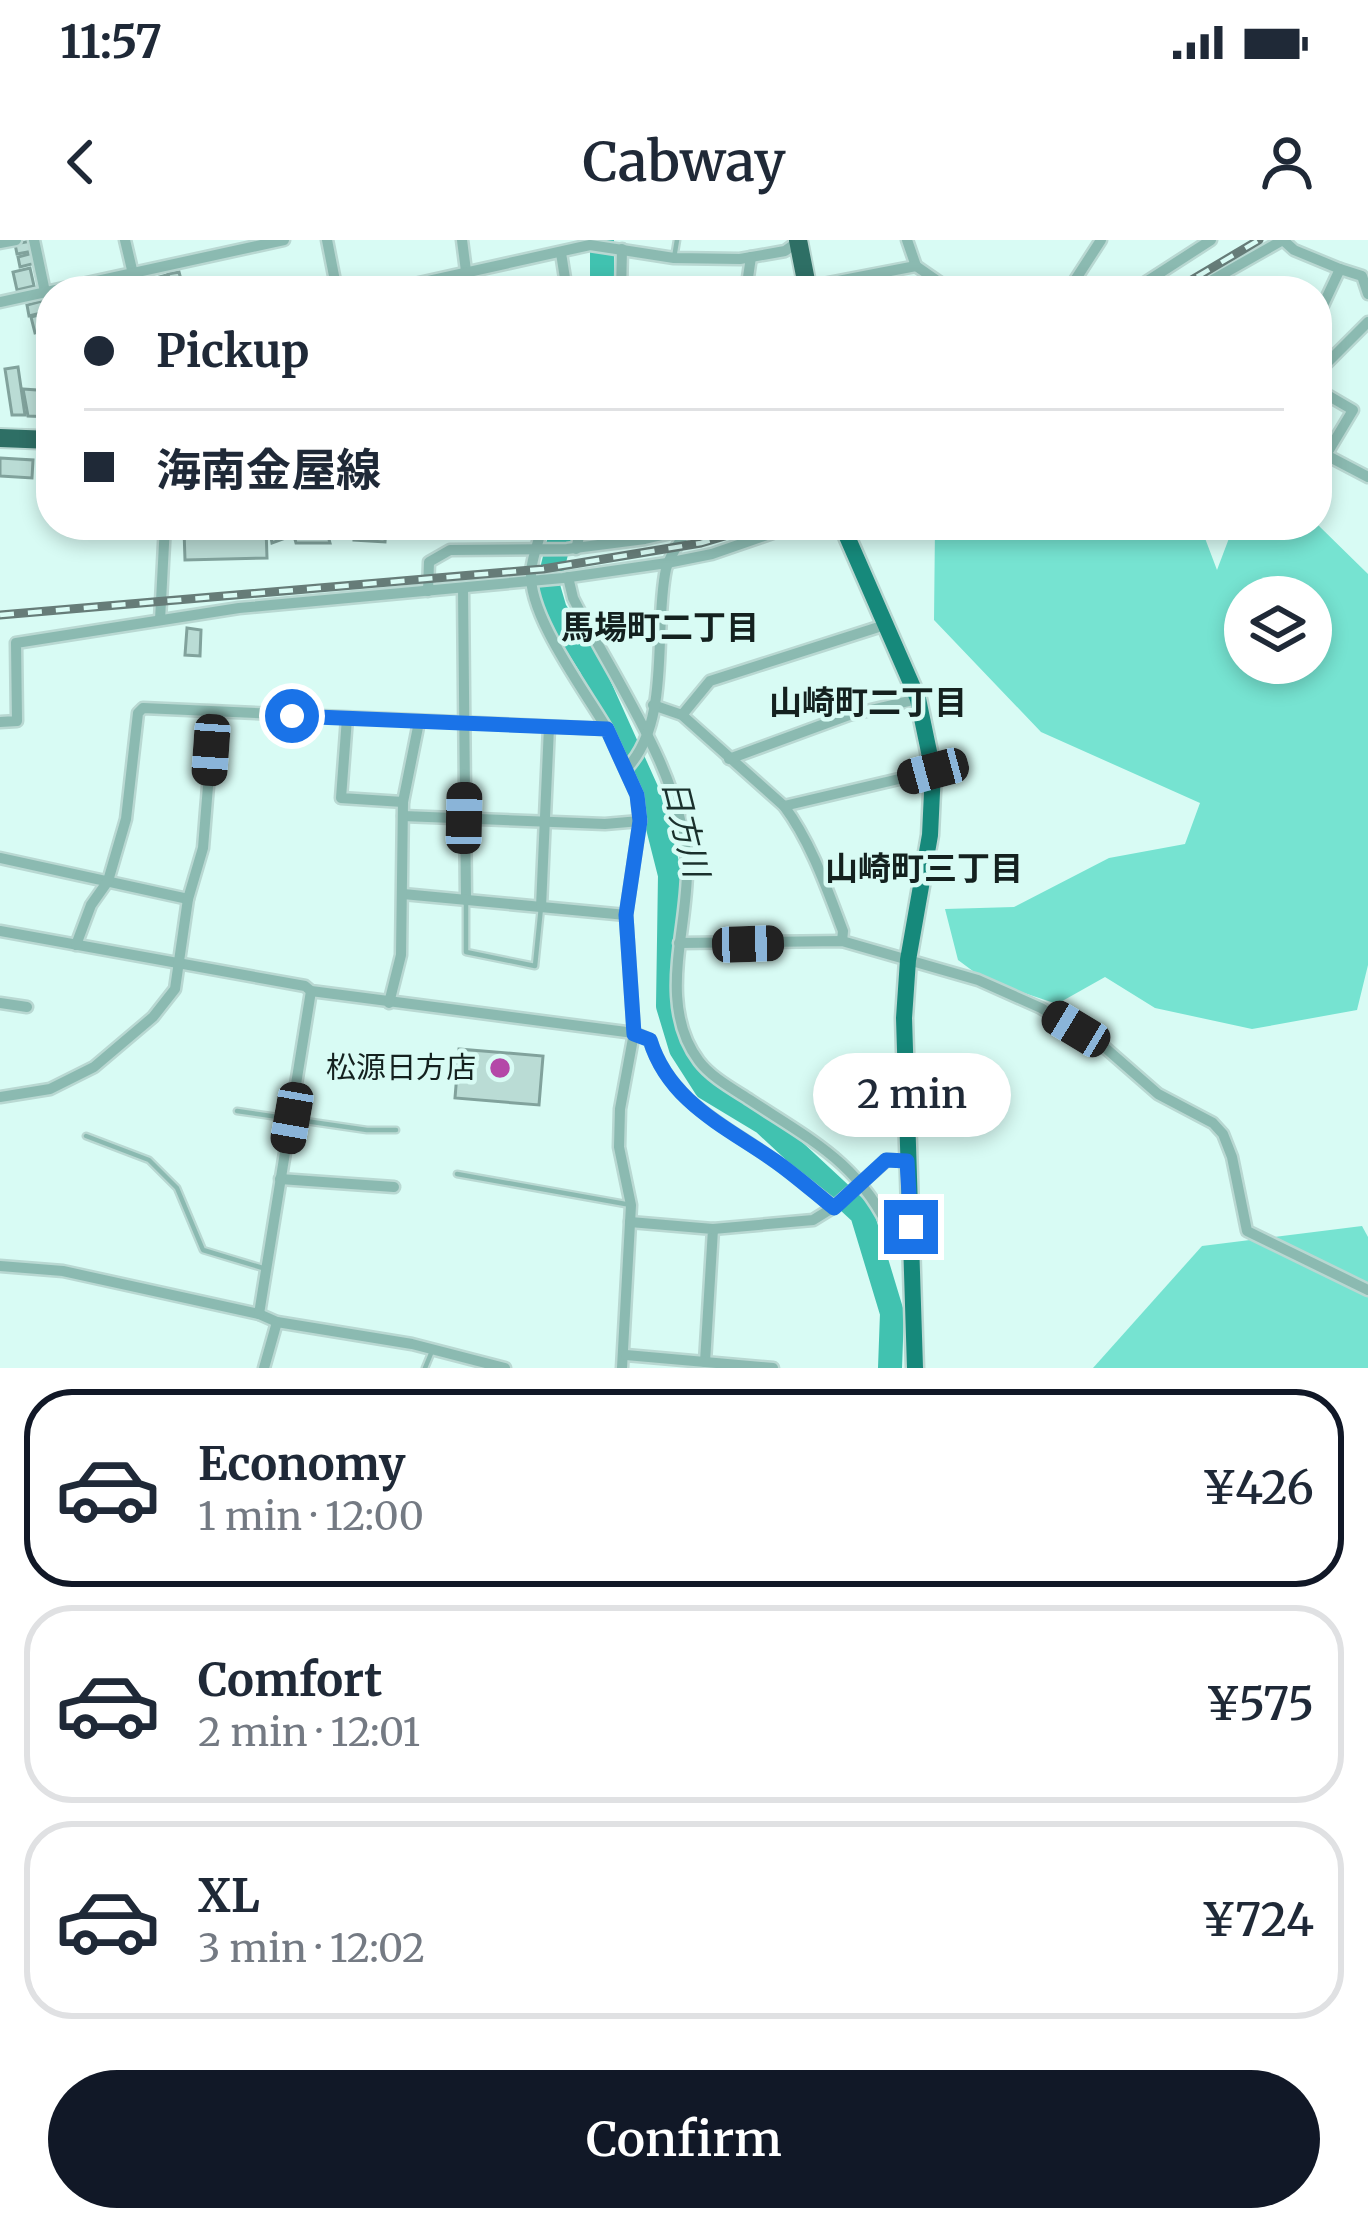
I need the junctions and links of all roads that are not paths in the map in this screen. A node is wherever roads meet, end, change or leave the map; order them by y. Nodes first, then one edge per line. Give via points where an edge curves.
1 (16, 240) edge
2 (34, 240) edge
3 (125, 240) edge
4 (284, 240) edge
5 (327, 240) edge
6 (462, 240) edge
7 (677, 240) edge
8 (799, 240) edge
9 (907, 240) edge
10 (1101, 240) edge
11 (1211, 240) edge
12 (0, 243) edge
13 (585, 243) edge
14 (224, 246) edge
15 (622, 249) junction
16 (561, 253) junction
17 (752, 257) junction
18 (674, 258) junction
19 (916, 266) junction
20 (1340, 269) junction
21 (466, 271) junction
22 (133, 273) junction
23 (42, 276) edge
24 (119, 276) edge
25 (134, 276) edge
26 (335, 276) edge
27 (445, 276) edge
28 (565, 276) edge
29 (621, 276) edge
30 (749, 276) edge
31 (805, 276) edge
32 (869, 276) edge
33 (930, 276) edge
34 (1078, 276) edge
35 (1155, 276) edge
36 (1220, 276) edge
37 (1332, 286) edge
38 (36, 294) edge
39 (1368, 294) edge
40 (0, 302) edge
41 (1368, 322) edge
42 (1332, 358) edge
43 (1332, 398) edge
44 (0, 438) edge
45 (36, 439) edge
46 (1332, 440) edge
47 (1332, 458) edge
48 (1365, 472) edge
49 (164, 540) edge
50 (541, 540) edge
51 (575, 540) edge
52 (621, 540) edge
53 (681, 540) edge
54 (753, 540) edge
55 (848, 540) edge
56 (571, 549) junction
57 (539, 551) junction
58 (667, 563) junction
59 (566, 577) junction
60 (535, 580) junction
61 (463, 588) junction
62 (428, 591) junction
63 (160, 620) junction
64 (884, 625) junction
65 (918, 699) junction
66 (653, 705) junction
67 (214, 712) junction
68 (682, 715) junction
69 (347, 718) junction
70 (0, 722) edge
71 (419, 722) junction
72 (465, 722) junction
73 (549, 727) junction
74 (607, 729) junction
75 (645, 740) junction
76 (729, 759) junction
77 (629, 766) junction
78 (933, 771) junction
79 (403, 802) junction
80 (784, 806) junction
81 (403, 816) junction
82 (464, 818) junction
83 (544, 820) junction
84 (640, 821) junction
85 (0, 858) edge
86 (108, 881) junction
87 (403, 894) junction
88 (188, 899) junction
89 (466, 900) junction
90 (541, 907) junction
91 (626, 915) junction
92 (0, 932) edge
93 (842, 941) junction
94 (679, 943) junction
95 (76, 945) junction
96 (908, 960) junction
97 (182, 963) junction
98 (310, 991) junction
99 (0, 1003) edge
100 (389, 1003) junction
101 (27, 1007) dead end
102 (634, 1034) junction
103 (0, 1097) edge
104 (238, 1111) dead end
105 (292, 1118) junction
106 (396, 1130) dead end
107 (86, 1136) dead end
108 (907, 1161) junction
109 (457, 1174) dead end
110 (280, 1179) junction
111 (860, 1184) junction
112 (394, 1187) dead end
113 (631, 1205) junction
114 (835, 1206) junction
115 (630, 1222) junction
116 (713, 1229) junction
117 (892, 1234) dead end
118 (0, 1266) edge
119 (266, 1269) junction
120 (1368, 1290) edge
121 (259, 1314) junction
122 (277, 1322) junction
123 (433, 1349) junction
124 (624, 1362) edge
125 (705, 1362) junction
126 (264, 1368) edge
127 (425, 1368) edge
128 (505, 1368) edge
129 (773, 1368) edge
130 (915, 1368) edge

1 - 12 street
2 - 23 street
3 - 22 street
4 - 14 street
5 - 26 street
6 - 21 street
7 - 18 lane
8 - 17 street
8 - 31 highway
9 - 19 street
10 - 34 street
11 - 35 street
13 - 15 street
13 - 16 street
14 - 22 street
15 - 18 street
15 - 29 street
16 - 21 street
16 - 28 street
17 - 18 street
17 - 30 street
19 - 32 street
19 - 33 street
20 - 36 street via 1283,241
20 - 37 street
20 - 39 street via 1362,277
21 - 27 street
22 - 24 street
22 - 25 street
38 - 40 street
41 - 42 street
43 - 46 street via 1353,410
44 - 45 highway
47 - 48 street
49 - 63 street
50 - 57 street
51 - 56 street
52 - 56 street
53 - 58 street
54 - 58 street
55 - 64 main road
56 - 57 street
57 - 60 street
57 - 62 street via 438,554 429,562
58 - 59 street
58 - 66 street
59 - 60 street
59 - 75 street
60 - 61 street
60 - 74 street via 542,616
61 - 62 street
61 - 72 street
62 - 63 street
63 - 70 street via 16,644 17,721
64 - 65 main road
64 - 68 street via 710,681
65 - 76 street
65 - 78 main road
66 - 68 street
66 - 75 street
67 - 69 street
67 - 86 street via 138,713 126,819
67 - 88 street via 203,848
68 - 76 street
69 - 71 street
69 - 79 street via 341,798
71 - 72 street
71 - 79 street
72 - 73 street
72 - 82 street
73 - 74 street
73 - 83 street
74 - 77 street
75 - 77 street
75 - 94 street via 684,838
76 - 80 street
77 - 84 street
78 - 80 street
78 - 96 main road
79 - 81 street
80 - 93 street
81 - 82 street
81 - 87 street
82 - 83 street
82 - 89 street
83 - 84 street
83 - 90 street
84 - 91 street
85 - 86 street
86 - 88 street
86 - 95 street
87 - 89 street
87 - 100 street
88 - 97 street
89 - 90 street
89 - 90 lane via 466,952 535,966
90 - 91 street
91 - 102 street
92 - 95 street
93 - 94 street
93 - 96 street
94 - 111 street via 680,1016 698,1060 817,1140
95 - 97 street
96 - 108 main road
96 - 120 street via 1041,1008 1102,1045 1158,1094 1213,1123 1232,1157 1247,1231
97 - 98 street
97 - 103 street via 165,1004 94,1067 50,1089
98 - 100 street
98 - 105 street
99 - 101 street
100 - 102 street
102 - 113 street via 619,1147
102 - 114 street via 650,1040 697,1111
104 - 105 lane
105 - 106 lane
105 - 110 street
107 - 119 lane via 149,1160 177,1189 203,1250
108 - 111 street via 886,1160
108 - 130 main road
109 - 113 lane
110 - 112 street
110 - 119 street
111 - 114 street
111 - 117 street
113 - 115 street
114 - 116 street via 813,1220
115 - 116 street
115 - 124 street
116 - 125 street
118 - 121 street via 63,1271
119 - 121 street
121 - 122 street
122 - 123 street
122 - 126 street
123 - 127 lane
123 - 128 street
124 - 125 street
125 - 129 street

